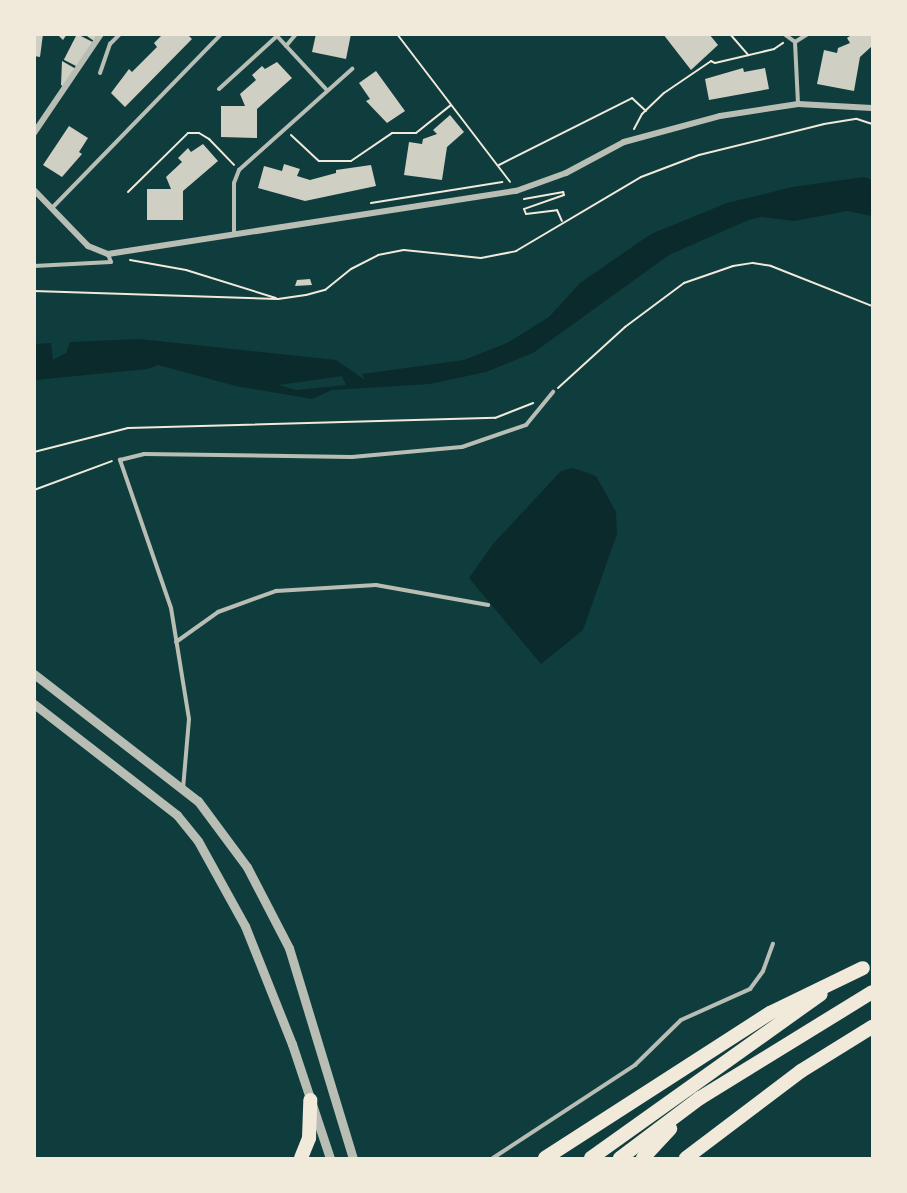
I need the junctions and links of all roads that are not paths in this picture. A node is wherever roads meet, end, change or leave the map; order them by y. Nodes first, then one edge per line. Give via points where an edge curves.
1 (101, 34) edge
2 (120, 34) edge
3 (221, 34) edge
4 (296, 34) edge
5 (784, 34) edge
6 (808, 34) edge
7 (277, 35) edge
8 (795, 42) junction
9 (286, 45) junction
10 (352, 69) dead end
11 (100, 73) dead end
12 (219, 89) dead end
13 (327, 90) junction
14 (798, 104) junction
15 (873, 108) edge
16 (34, 133) edge
17 (34, 190) edge
18 (52, 209) junction
19 (234, 235) junction
20 (109, 256) junction
21 (34, 266) edge
22 (553, 392) road end
23 (488, 605) dead end
24 (177, 642) junction
25 (34, 674) edge
26 (34, 704) edge
27 (183, 790) junction
28 (773, 944) dead end
29 (868, 966) edge
30 (873, 992) edge
31 (873, 1027) edge
32 (700, 1098) junction
33 (310, 1100) junction
34 (301, 1158) edge
35 (330, 1158) edge
36 (353, 1158) edge
37 (493, 1158) edge
38 (545, 1158) edge
39 (591, 1158) edge
40 (620, 1158) edge
41 (643, 1158) edge
42 (686, 1158) edge

1 - 16 street
2 - 11 lane via 110,44
3 - 18 lane
4 - 9 lane
5 - 8 lane
6 - 8 lane
7 - 9 lane
7 - 12 lane
8 - 14 lane
9 - 13 lane
10 - 13 lane
13 - 19 lane via 238,170 234,183
14 - 15 street
14 - 19 street via 720,116 624,142 566,173 516,191
17 - 18 street
18 - 20 street via 88,246
19 - 20 street
20 - 21 lane via 111,262
22 - 24 lane via 526,425 462,447 352,457 144,454 120,460 171,608
23 - 24 lane via 376,585 276,591 218,612
24 - 27 lane via 189,719
25 - 27 street
26 - 33 street via 177,815 198,841 245,926
27 - 36 street via 198,801 247,867 289,948
28 - 37 lane via 764,971 750,989 681,1020 635,1065
29 - 38 highway via 770,1013
29 - 39 highway via 804,1004
30 - 32 highway
31 - 42 highway via 801,1071
32 - 40 highway
32 - 41 highway
33 - 34 highway via 309,1138
33 - 35 street

